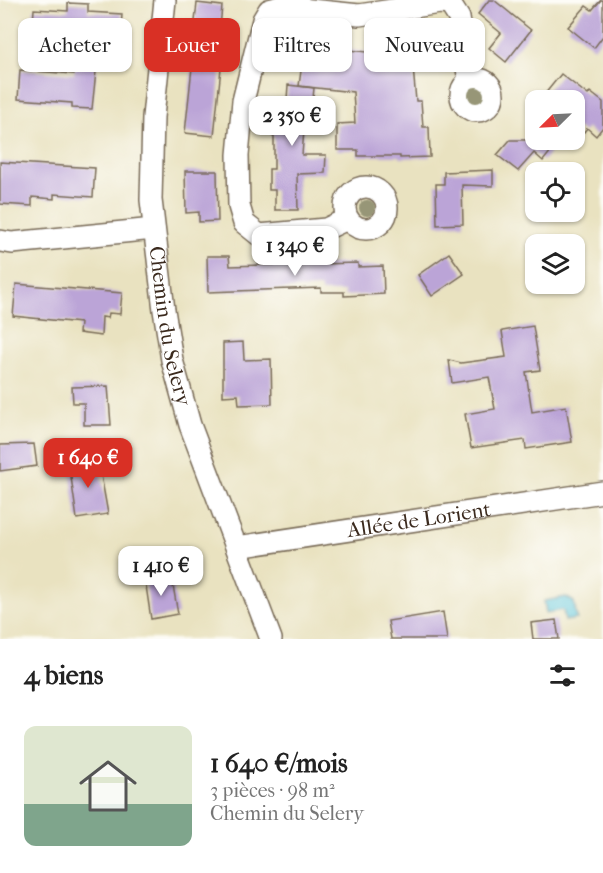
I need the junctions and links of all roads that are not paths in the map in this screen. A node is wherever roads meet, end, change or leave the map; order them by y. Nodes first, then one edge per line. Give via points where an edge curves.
1 (165, 0) edge
2 (358, 7) edge
3 (469, 81) dead end
4 (347, 219) dead end
5 (154, 229) junction
6 (0, 242) edge
7 (603, 492) edge
8 (237, 547) junction
9 (271, 639) edge

1 - 5 street, Chemin du Selery via 153,117
2 - 3 street via 450,4 459,18
2 - 4 street via 269,10 263,20 243,101 238,155 239,206 244,223 259,235 326,229
5 - 6 street
5 - 8 street, Chemin du Selery via 180,393
7 - 8 street, Allée de Lorient
8 - 9 street, Chemin du Selery

